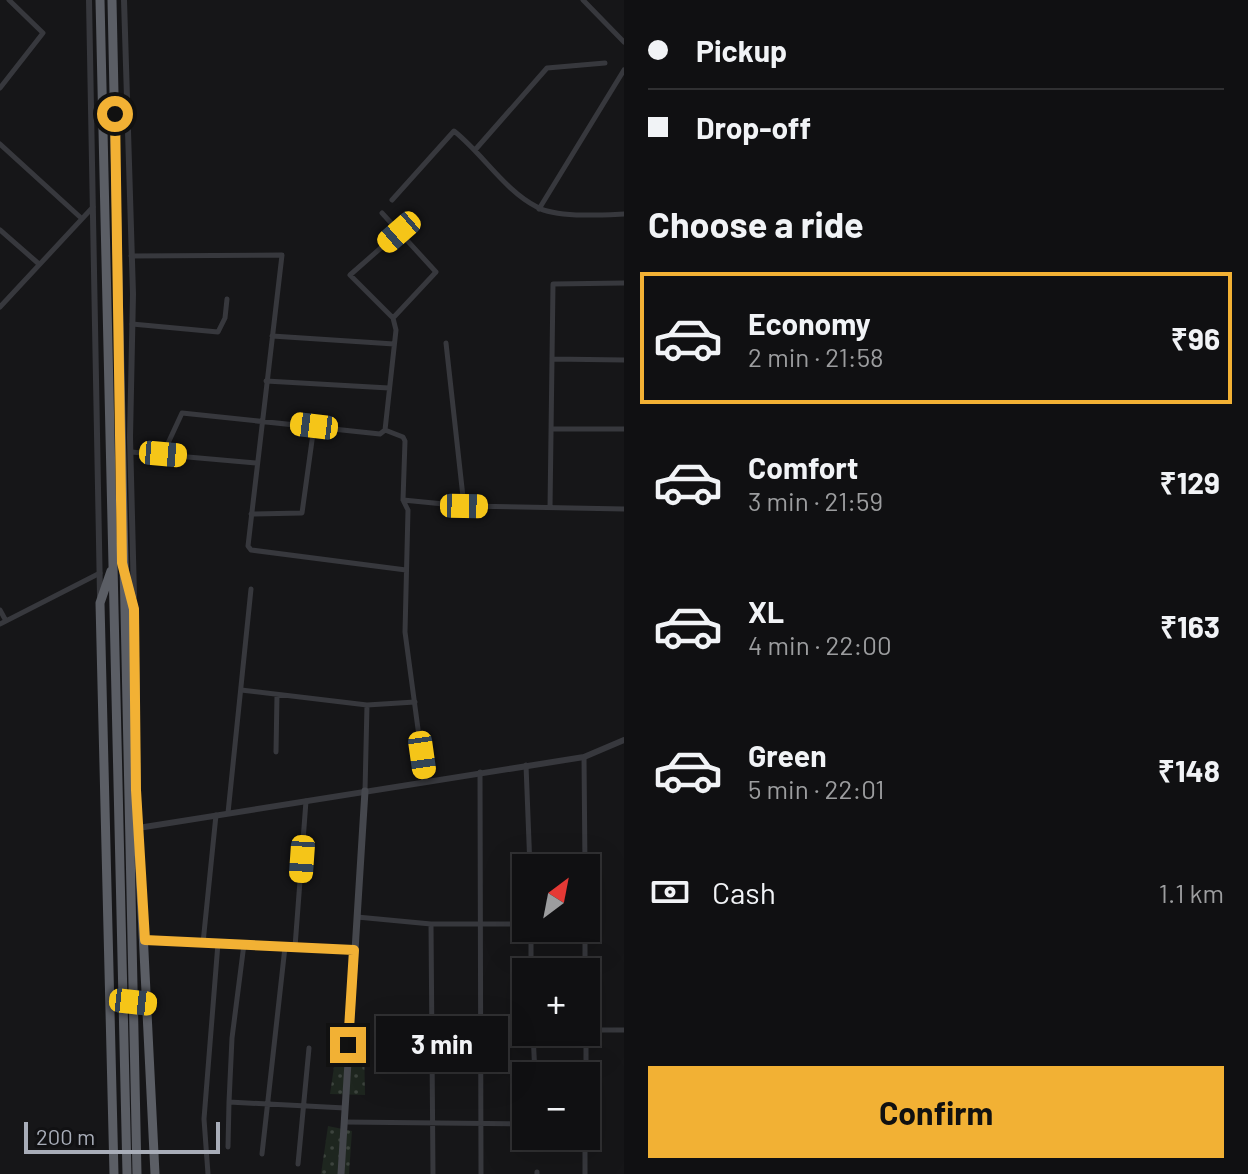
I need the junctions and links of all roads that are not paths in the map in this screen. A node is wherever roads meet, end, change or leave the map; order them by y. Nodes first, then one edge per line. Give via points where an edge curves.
1 (9, 0) edge
2 (89, 0) edge
3 (100, 0) edge
4 (112, 0) edge
5 (124, 0) edge
6 (583, 0) edge
7 (624, 42) edge
8 (605, 63) dead end
9 (624, 70) edge
10 (0, 88) edge
11 (0, 144) edge
12 (475, 150) junction
13 (392, 200) dead end
14 (93, 207) junction
15 (539, 209) junction
16 (382, 213) dead end
17 (624, 214) edge
18 (80, 217) junction
19 (0, 230) edge
20 (399, 232) junction
21 (131, 256) junction
22 (39, 264) junction
23 (624, 283) edge
24 (227, 299) dead end
25 (0, 307) edge
26 (393, 318) junction
27 (132, 324) junction
28 (272, 336) junction
29 (118, 339) junction
30 (132, 339) junction
31 (446, 343) dead end
32 (394, 344) junction
33 (552, 359) junction
34 (624, 360) edge
35 (266, 381) junction
36 (389, 388) junction
37 (262, 420) junction
38 (314, 426) junction
39 (551, 429) junction
40 (624, 429) edge
41 (385, 430) junction
42 (131, 452) junction
43 (163, 454) junction
44 (256, 463) junction
45 (403, 500) junction
46 (464, 506) junction
47 (550, 508) junction
48 (624, 509) edge
49 (251, 514) junction
50 (118, 564) junction
51 (406, 570) junction
52 (100, 573) junction
53 (251, 589) dead end
54 (100, 603) junction
55 (134, 609) junction
56 (0, 610) edge
57 (3, 623) edge
58 (241, 690) junction
59 (277, 695) junction
60 (415, 702) junction
61 (367, 705) junction
62 (624, 740) edge
63 (276, 752) dead end
64 (584, 757) junction
65 (526, 764) junction
66 (480, 772) junction
67 (425, 781) junction
68 (365, 791) junction
69 (306, 801) junction
70 (228, 813) junction
71 (216, 815) junction
72 (138, 828) junction
73 (529, 854) edge
74 (585, 854) edge
75 (356, 917) junction
76 (431, 924) junction
77 (478, 924) junction
78 (512, 924) edge
79 (145, 940) junction
80 (203, 943) junction
81 (218, 943) junction
82 (244, 944) junction
83 (285, 947) junction
84 (295, 947) junction
85 (354, 950) junction
86 (133, 1002) junction
87 (149, 1004) junction
88 (624, 1030) edge
89 (600, 1031) edge
90 (309, 1048) dead end
91 (229, 1102) junction
92 (268, 1104) junction
93 (304, 1106) junction
94 (345, 1108) junction
95 (343, 1122) junction
96 (432, 1123) junction
97 (482, 1124) junction
98 (512, 1124) edge
99 (228, 1147) dead end
100 (585, 1150) edge
101 (262, 1154) dead end
102 (298, 1164) dead end
103 (114, 1174) edge
104 (127, 1174) edge
105 (137, 1174) edge
106 (155, 1174) edge
107 (208, 1174) edge
108 (341, 1174) edge
109 (433, 1174) edge
110 (481, 1174) edge
111 (585, 1174) edge

1 - 10 street via 43,33
2 - 14 street
3 - 50 highway
4 - 29 highway
5 - 21 street
6 - 7 street
8 - 12 street via 547,68
9 - 15 street
11 - 18 street
12 - 13 street via 454,131
12 - 15 street
14 - 18 street
14 - 52 street
15 - 17 street
16 - 20 street
18 - 22 street
19 - 22 street
20 - 26 street via 436,272
20 - 26 street via 350,275
21 - 27 street
21 - 28 street via 282,255
22 - 25 street
23 - 33 street via 553,284
24 - 27 street via 218,332
26 - 32 street
27 - 30 street
28 - 32 street
28 - 35 street
29 - 30 street
29 - 50 highway
30 - 42 street
31 - 46 street
32 - 36 street
33 - 34 street
33 - 39 street
35 - 36 street
35 - 37 street
36 - 41 street
37 - 38 street
37 - 43 street via 182,413
37 - 44 street
38 - 41 street via 380,434
38 - 49 street via 302,513
39 - 40 street
39 - 47 street
41 - 45 street via 405,441
42 - 43 street
42 - 55 street
43 - 44 street
44 - 49 street
45 - 46 street
45 - 51 street via 408,510
46 - 47 street
47 - 48 street
49 - 51 street via 251,550
50 - 54 highway
50 - 55 highway
50 - 86 highway
50 - 104 highway
51 - 60 street via 405,632
52 - 54 street
52 - 57 street
53 - 58 street
54 - 103 highway
55 - 72 highway
56 - 57 street
58 - 59 street
58 - 70 street
59 - 61 street
59 - 63 street
60 - 61 street
60 - 67 street
61 - 68 street
62 - 64 street
64 - 65 street
64 - 74 street
65 - 66 street
65 - 73 street
66 - 67 street
66 - 77 street
67 - 68 street
68 - 69 street
68 - 75 main road
69 - 70 street
69 - 84 street
70 - 71 street
71 - 72 street
71 - 80 street
72 - 79 highway
75 - 76 street
75 - 85 main road
76 - 77 street
76 - 96 street
77 - 78 street
77 - 97 street
79 - 80 street
79 - 87 highway
80 - 81 street
81 - 82 street
81 - 107 street via 204,1119
82 - 83 street
82 - 91 street
83 - 84 street
83 - 92 street
84 - 85 street
85 - 94 main road
86 - 87 highway
86 - 105 highway
87 - 106 highway
88 - 89 street
90 - 93 street
91 - 92 street
91 - 99 street
92 - 93 street
92 - 101 street
93 - 94 street
93 - 102 street
94 - 95 main road
95 - 96 street
95 - 108 main road
96 - 97 street
96 - 109 street
97 - 98 street
97 - 110 street
100 - 111 street

